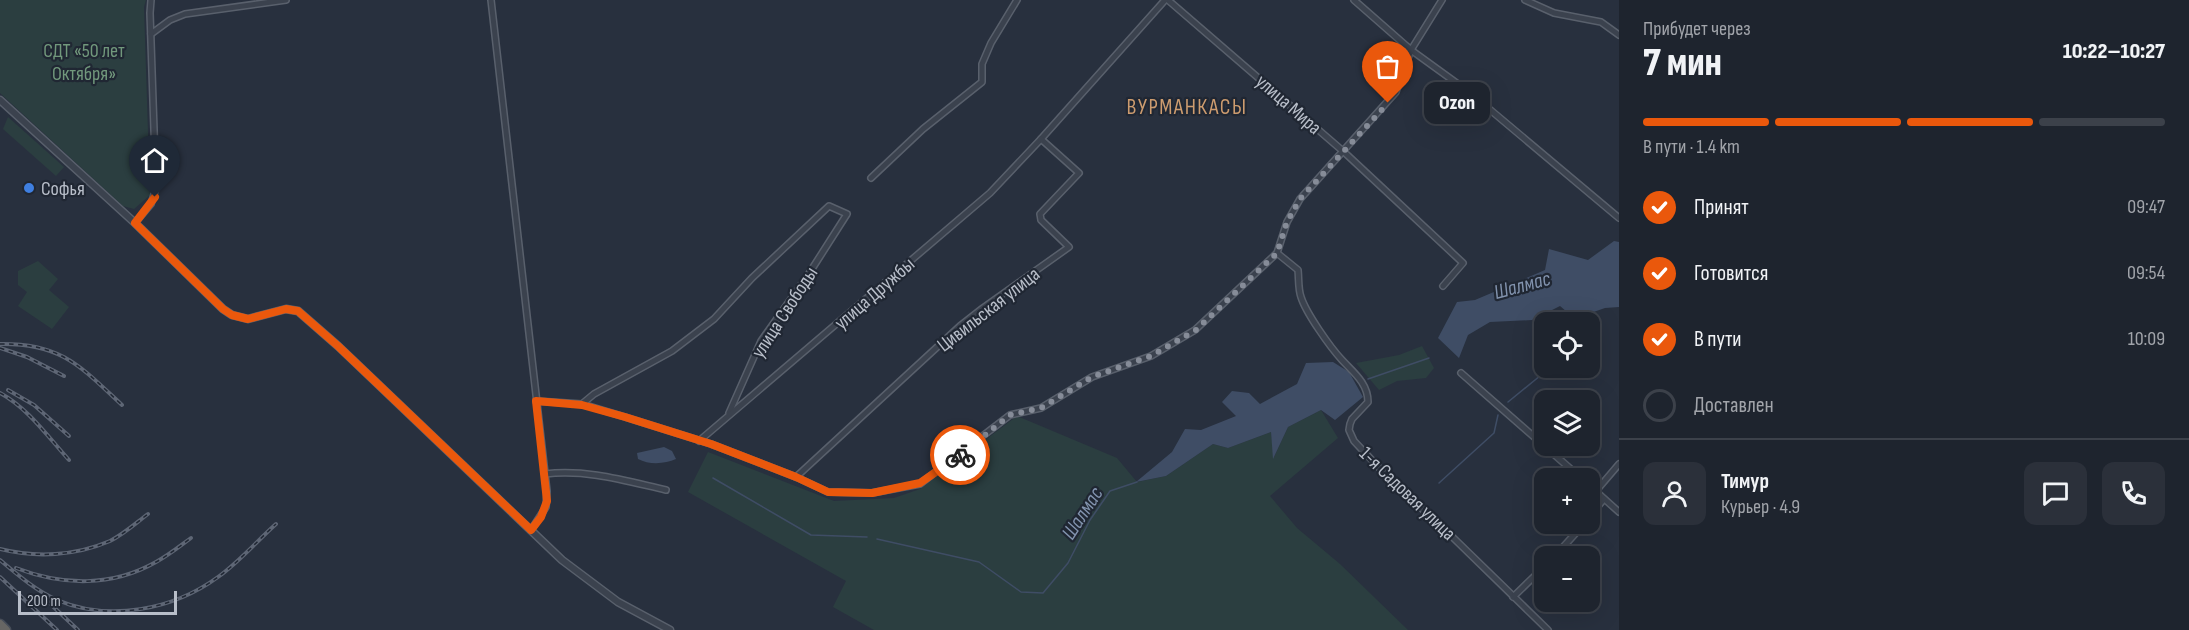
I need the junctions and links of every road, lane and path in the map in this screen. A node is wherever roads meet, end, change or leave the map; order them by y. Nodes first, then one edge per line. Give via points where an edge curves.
1 (151, 0) edge
2 (286, 0) edge
3 (491, 0) edge
4 (1017, 0) edge
5 (1166, 0) edge
6 (1354, 0) edge
7 (1442, 0) edge
8 (1525, 0) edge
9 (150, 34) junction
10 (1619, 35) edge
11 (1411, 50) junction
12 (0, 100) edge
13 (1041, 139) junction
14 (1344, 152) junction
15 (871, 178) dead end
16 (1619, 218) edge
17 (135, 223) junction
18 (1277, 253) junction
19 (1443, 286) dead end
20 (1461, 373) dead end
21 (536, 401) junction
22 (582, 405) junction
23 (729, 414) junction
24 (699, 441) junction
25 (1619, 464) edge
26 (1570, 468) edge
27 (545, 474) junction
28 (796, 477) junction
29 (1600, 486) edge
30 (666, 490) dead end
31 (1600, 495) edge
32 (1604, 499) junction
33 (1600, 504) edge
34 (1619, 512) edge
35 (531, 530) junction
36 (1575, 534) edge
37 (1564, 546) edge
38 (1534, 577) edge
39 (1513, 597) junction
40 (0, 624) edge
41 (6, 630) edge
42 (670, 630) edge
43 (1548, 630) edge

1 - 9 street
2 - 9 street via 185,14
3 - 21 street
4 - 15 street via 982,64 982,82 923,129
5 - 13 street, улица Дружбы
5 - 14 street, улица Мира
6 - 11 street
7 - 11 street
8 - 10 street via 1554,13 1601,22
9 - 17 street via 156,188 151,204
11 - 14 street via 1396,92
11 - 16 street via 1468,92
12 - 17 street
13 - 23 street, улица Дружбы via 990,193
13 - 28 street, Цивильская улица via 1079,173 1040,214 1041,220 1069,247 960,326
14 - 18 street via 1294,208
14 - 19 street, улица Мира via 1463,263
17 - 35 street via 232,315 248,319 286,309 298,311
18 - 28 street via 1196,330 1151,356 1092,377 1041,408 1010,415 920,483 872,493 828,492
18 - 39 street, 1-я Садовая улица via 1298,270 1305,307 1361,380 1367,394 1368,402 1350,424 1354,441
20 - 26 street
21 - 22 street
21 - 27 street
22 - 23 street, улица Свободы via 594,394 672,351 714,319 830,206 847,214 761,341
22 - 24 street
23 - 24 street, улица Дружбы
24 - 28 street
25 - 29 street
27 - 30 street via 592,474
27 - 35 street via 546,507
31 - 32 street
32 - 33 street
32 - 34 street
35 - 42 street via 562,560 618,602
36 - 37 street
38 - 39 street
39 - 43 street, 1-я Садовая улица
40 - 41 highway

